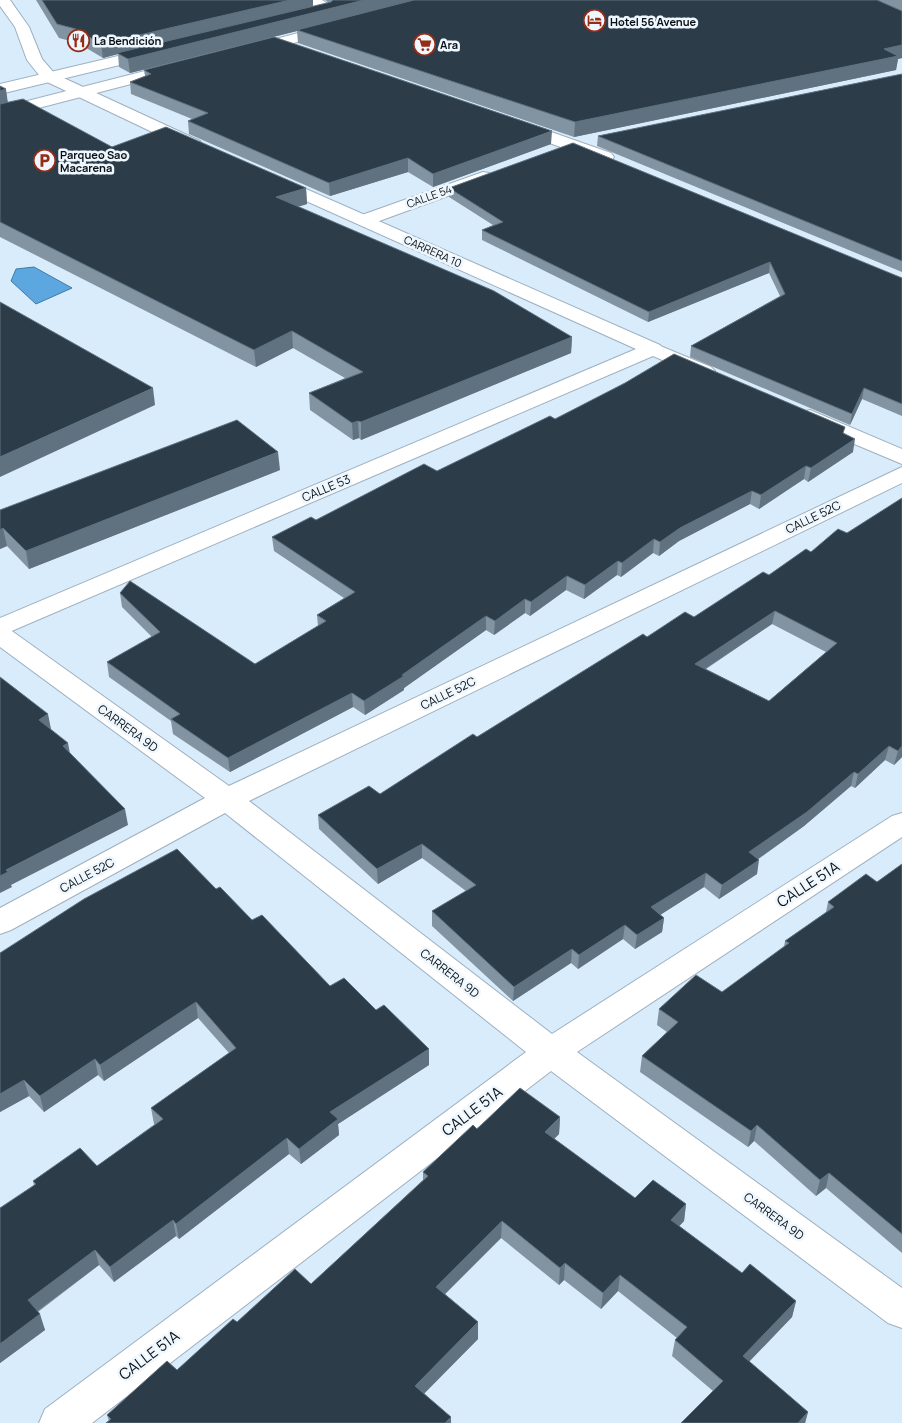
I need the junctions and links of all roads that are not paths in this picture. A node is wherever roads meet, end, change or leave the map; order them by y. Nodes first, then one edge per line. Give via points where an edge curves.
1 (3, 0) edge
2 (345, 6) edge
3 (311, 7) edge
4 (352, 23) edge
5 (276, 43) junction
6 (167, 49) edge
7 (239, 52) edge
8 (304, 52) edge
9 (192, 64) edge
10 (49, 77) junction
11 (0, 89) edge
12 (80, 92) junction
13 (0, 114) edge
14 (499, 119) edge
15 (602, 138) edge
16 (573, 144) junction
17 (213, 153) edge
18 (546, 154) edge
19 (618, 163) edge
20 (500, 170) edge
21 (257, 173) edge
22 (365, 220) junction
23 (653, 348) junction
24 (724, 379) edge
25 (795, 410) edge
26 (902, 457) edge
27 (902, 474) edge
28 (0, 628) edge
29 (0, 635) edge
30 (227, 800) junction
31 (902, 823) edge
32 (0, 922) edge
33 (551, 1052) junction
34 (902, 1310) edge
35 (59, 1423) edge

1 - 10 street via 22,27 35,60
2 - 3 street via 329,10
4 - 5 street
5 - 7 street
5 - 8 street
6 - 10 street
9 - 12 street
10 - 11 street
10 - 12 street
12 - 13 street
12 - 17 street
14 - 16 street
15 - 16 street
16 - 18 street
16 - 19 street
20 - 22 street, CALLE 54
21 - 22 street, CARRERA 10
22 - 23 street, CARRERA 10
23 - 24 street, CARRERA 10
23 - 28 street, CALLE 53
25 - 26 street
27 - 30 street, CALLE 52C
29 - 30 street, CARRERA 9D
30 - 32 street, CALLE 52C
30 - 33 street, CARRERA 9D
31 - 33 street, CALLE 51A
33 - 34 street, CARRERA 9D
33 - 35 street, CALLE 51A

